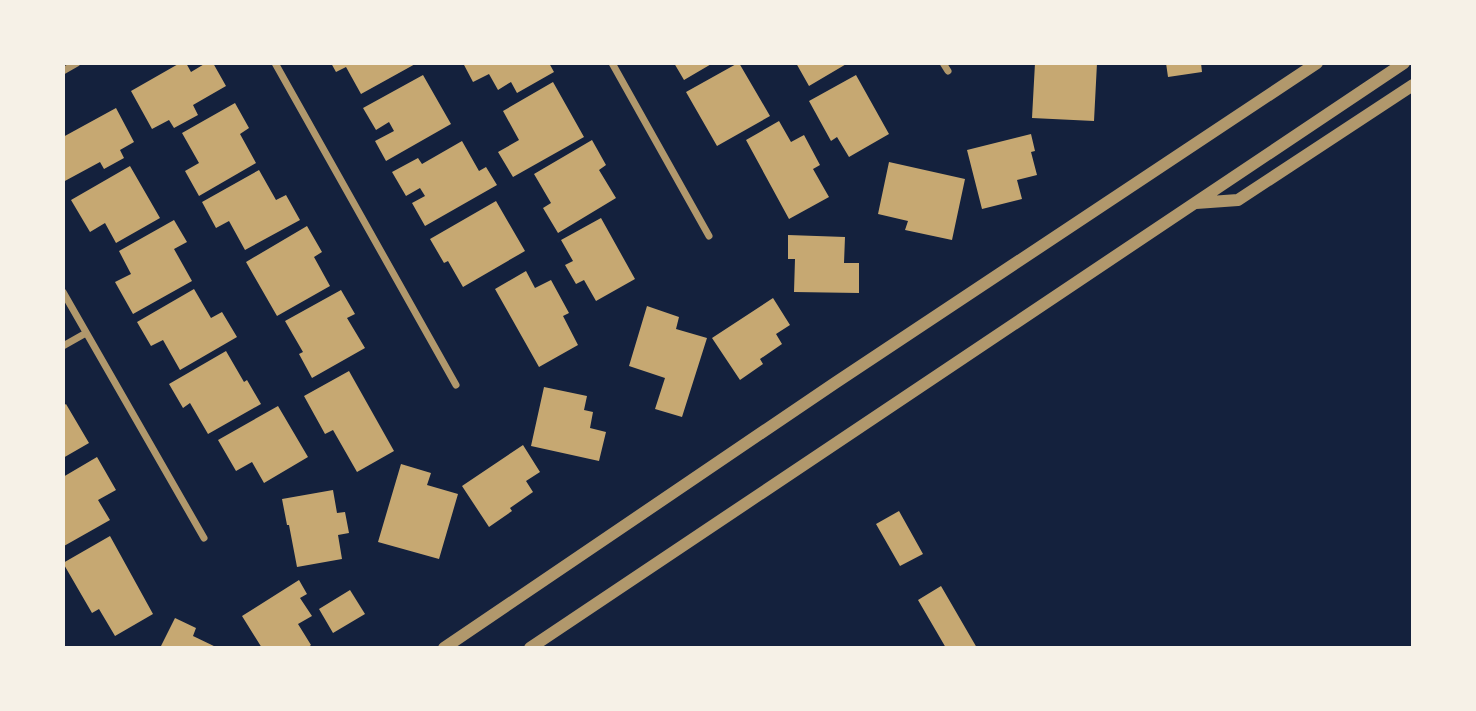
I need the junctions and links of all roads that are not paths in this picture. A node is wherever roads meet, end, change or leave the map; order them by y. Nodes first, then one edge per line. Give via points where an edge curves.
1 (77, 63) edge
2 (275, 63) edge
3 (612, 63) edge
4 (943, 63) edge
5 (1317, 63) edge
6 (1404, 63) edge
7 (63, 71) edge
8 (948, 72) dead end
9 (1413, 85) edge
10 (1196, 203) junction
11 (709, 236) dead end
12 (63, 292) edge
13 (86, 333) junction
14 (63, 346) edge
15 (456, 385) dead end
16 (204, 538) dead end
17 (444, 648) edge
18 (530, 648) edge

1 - 7 street
2 - 15 street
3 - 11 street
4 - 8 street
5 - 17 street
6 - 10 street
9 - 10 street via 1238,200
10 - 18 street
12 - 13 street
13 - 14 street
13 - 16 street

